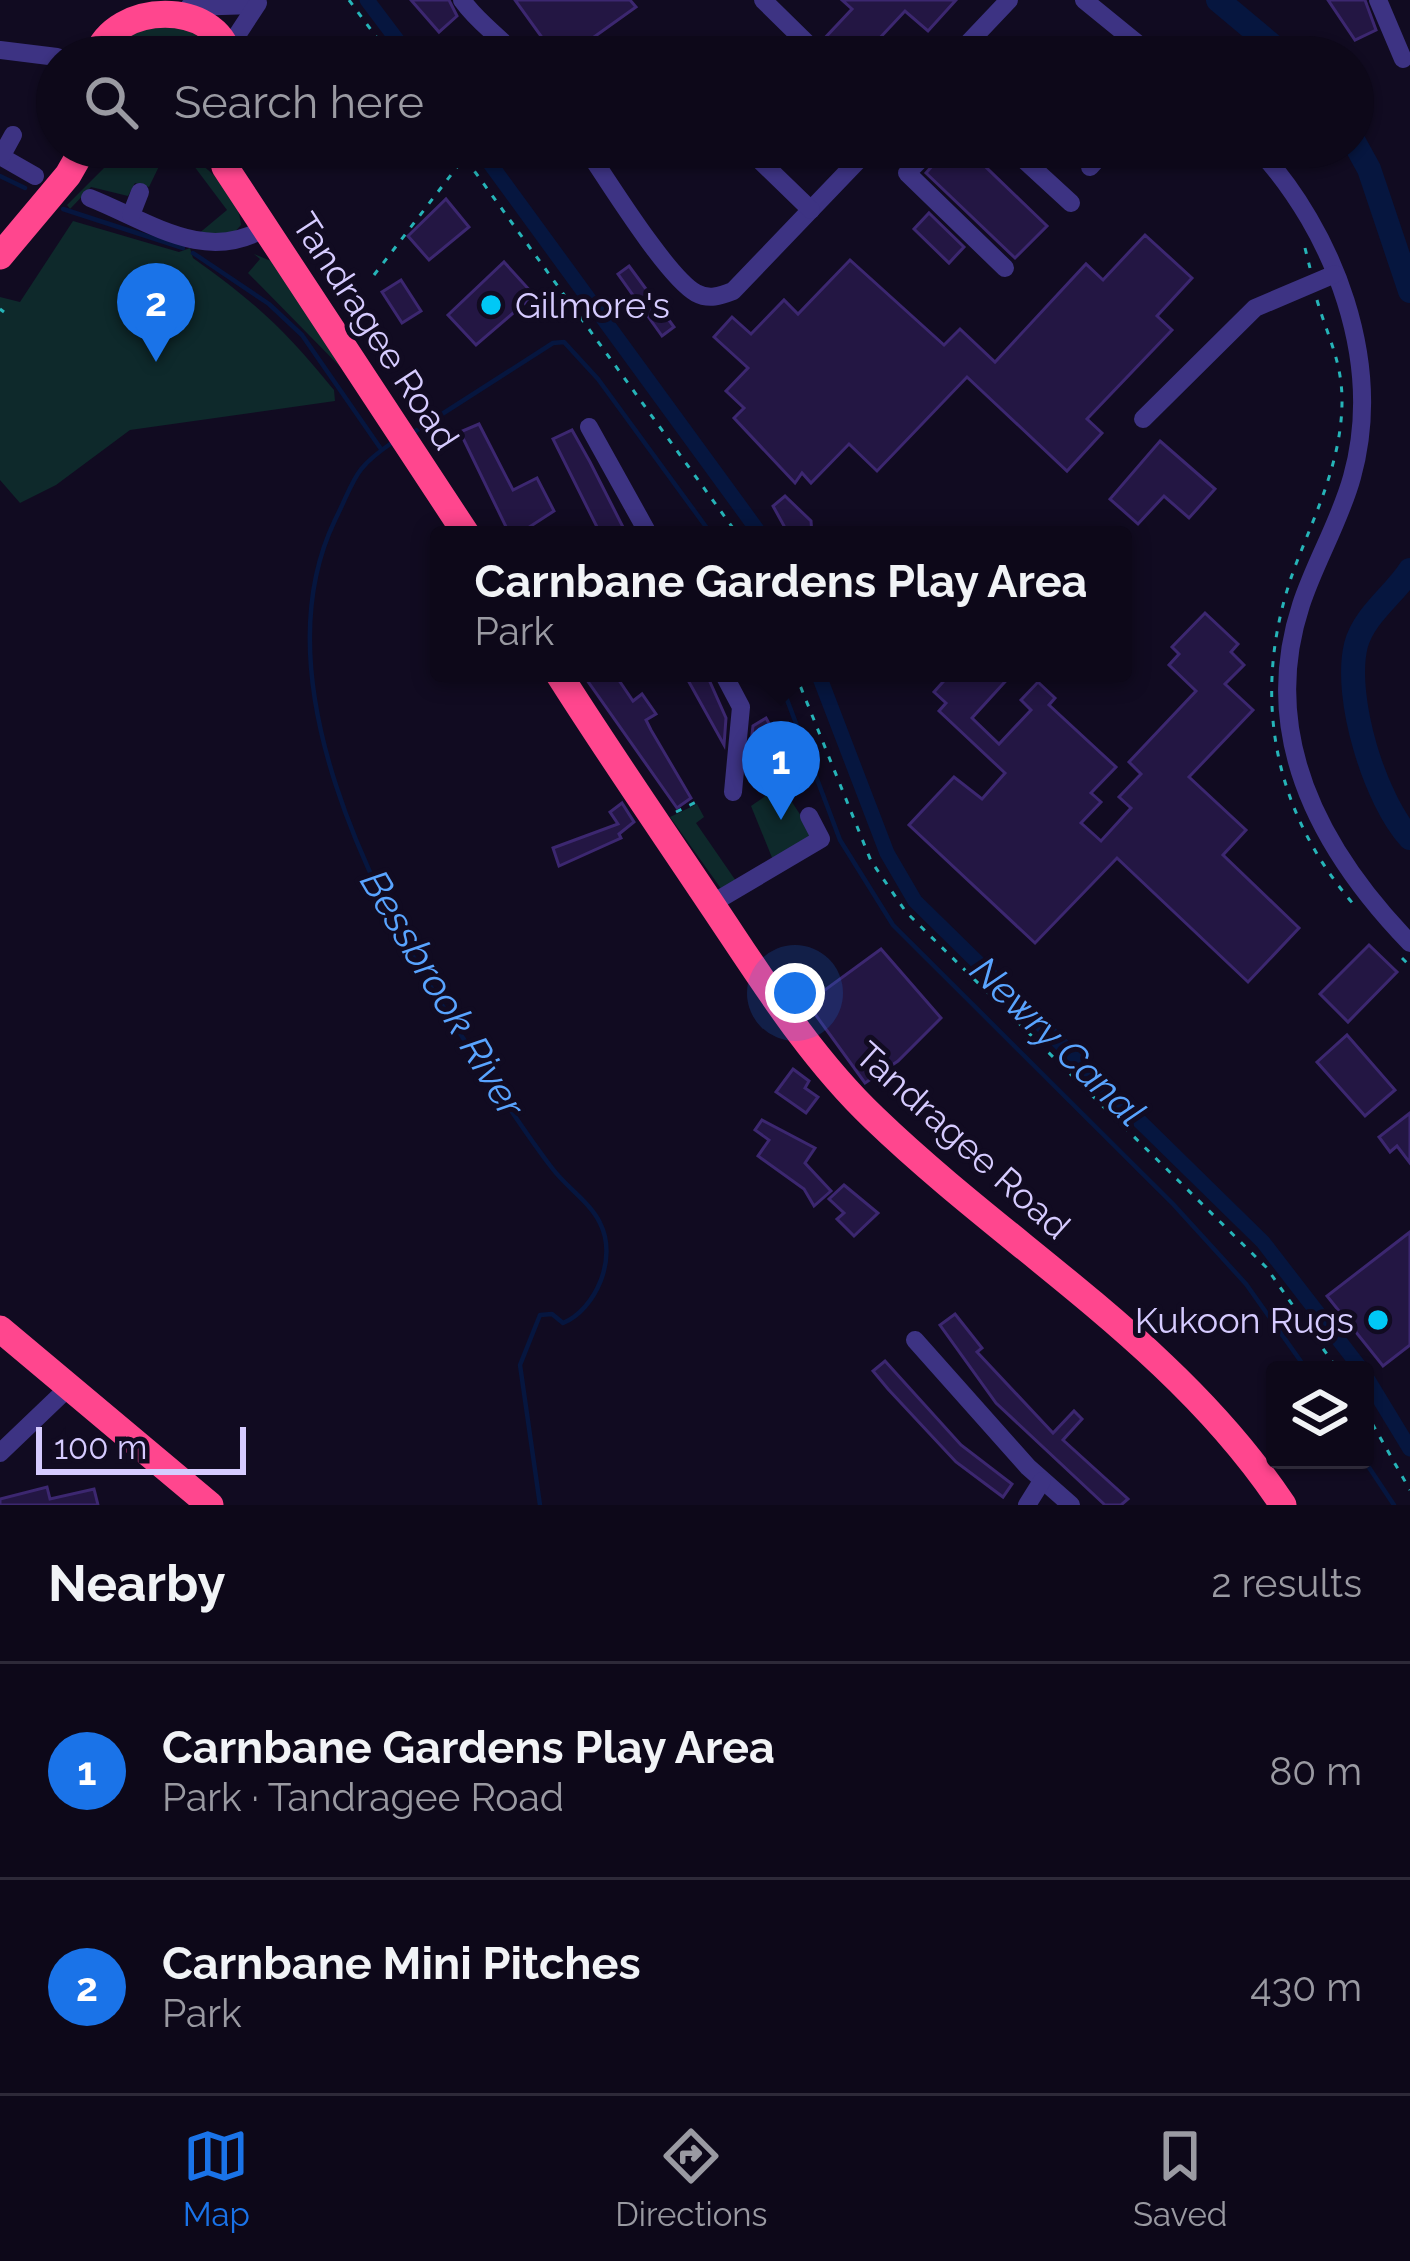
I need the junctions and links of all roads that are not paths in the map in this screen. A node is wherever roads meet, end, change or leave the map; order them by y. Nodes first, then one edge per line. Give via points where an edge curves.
1 (462, 0) edge
2 (763, 0) edge
3 (1009, 0) edge
4 (1084, 0) edge
5 (1378, 0) edge
6 (142, 2) edge
7 (258, 2) edge
8 (104, 4) dead end
9 (189, 7) junction
10 (100, 36) edge
11 (105, 36) edge
12 (221, 36) edge
13 (238, 36) edge
14 (497, 36) edge
15 (800, 36) edge
16 (975, 36) edge
17 (1128, 36) edge
18 (0, 50) edge
19 (36, 54) edge
20 (1403, 59) dead end
21 (13, 135) dead end
22 (0, 156) edge
23 (72, 168) edge
24 (78, 168) edge
25 (229, 168) edge
26 (600, 168) edge
27 (768, 168) edge
28 (851, 168) edge
29 (913, 168) edge
30 (1033, 168) edge
31 (1272, 168) edge
32 (68, 175) junction
33 (35, 176) dead end
34 (140, 192) dead end
35 (90, 198) dead end
36 (1071, 203) dead end
37 (811, 210) junction
38 (131, 215) junction
39 (266, 228) junction
40 (0, 256) edge
41 (1005, 268) dead end
42 (1335, 274) junction
43 (1143, 419) dead end
44 (589, 427) dead end
45 (461, 526) edge
46 (644, 526) edge
47 (564, 682) edge
48 (728, 682) edge
49 (733, 792) dead end
50 (809, 816) dead end
51 (711, 904) junction
52 (1410, 944) edge
53 (0, 1329) edge
54 (915, 1340) dead end
55 (69, 1387) junction
56 (0, 1454) edge
57 (1042, 1480) junction
58 (210, 1505) edge
59 (1027, 1505) edge
60 (1071, 1505) edge
61 (1282, 1505) edge

1 - 14 street
2 - 15 street
3 - 16 street
4 - 17 street
5 - 20 street
6 - 9 highway
6 - 11 highway
7 - 9 street
7 - 13 street
8 - 10 highway
9 - 12 highway
18 - 19 street
21 - 22 street
22 - 33 street
23 - 32 highway
24 - 32 highway
25 - 39 highway, Tandragee Road
26 - 37 street via 689,289 708,297 733,291
27 - 37 street
28 - 37 street
29 - 41 street via 908,173
30 - 36 street
31 - 42 street via 1312,220
32 - 40 highway
34 - 38 street
35 - 38 street
38 - 39 street via 221,246
39 - 45 highway, Tandragee Road
42 - 43 street via 1256,308
42 - 52 street via 1359,359 1360,441 1300,608 1288,670 1290,728 1296,767 1325,837
44 - 46 street
47 - 51 highway, Tandragee Road
48 - 49 street via 742,707
50 - 51 street via 821,839
51 - 61 highway, Tandragee Road via 840,1083 1172,1371
53 - 55 highway
54 - 57 street
55 - 56 street
55 - 58 highway
57 - 59 street
57 - 60 street

